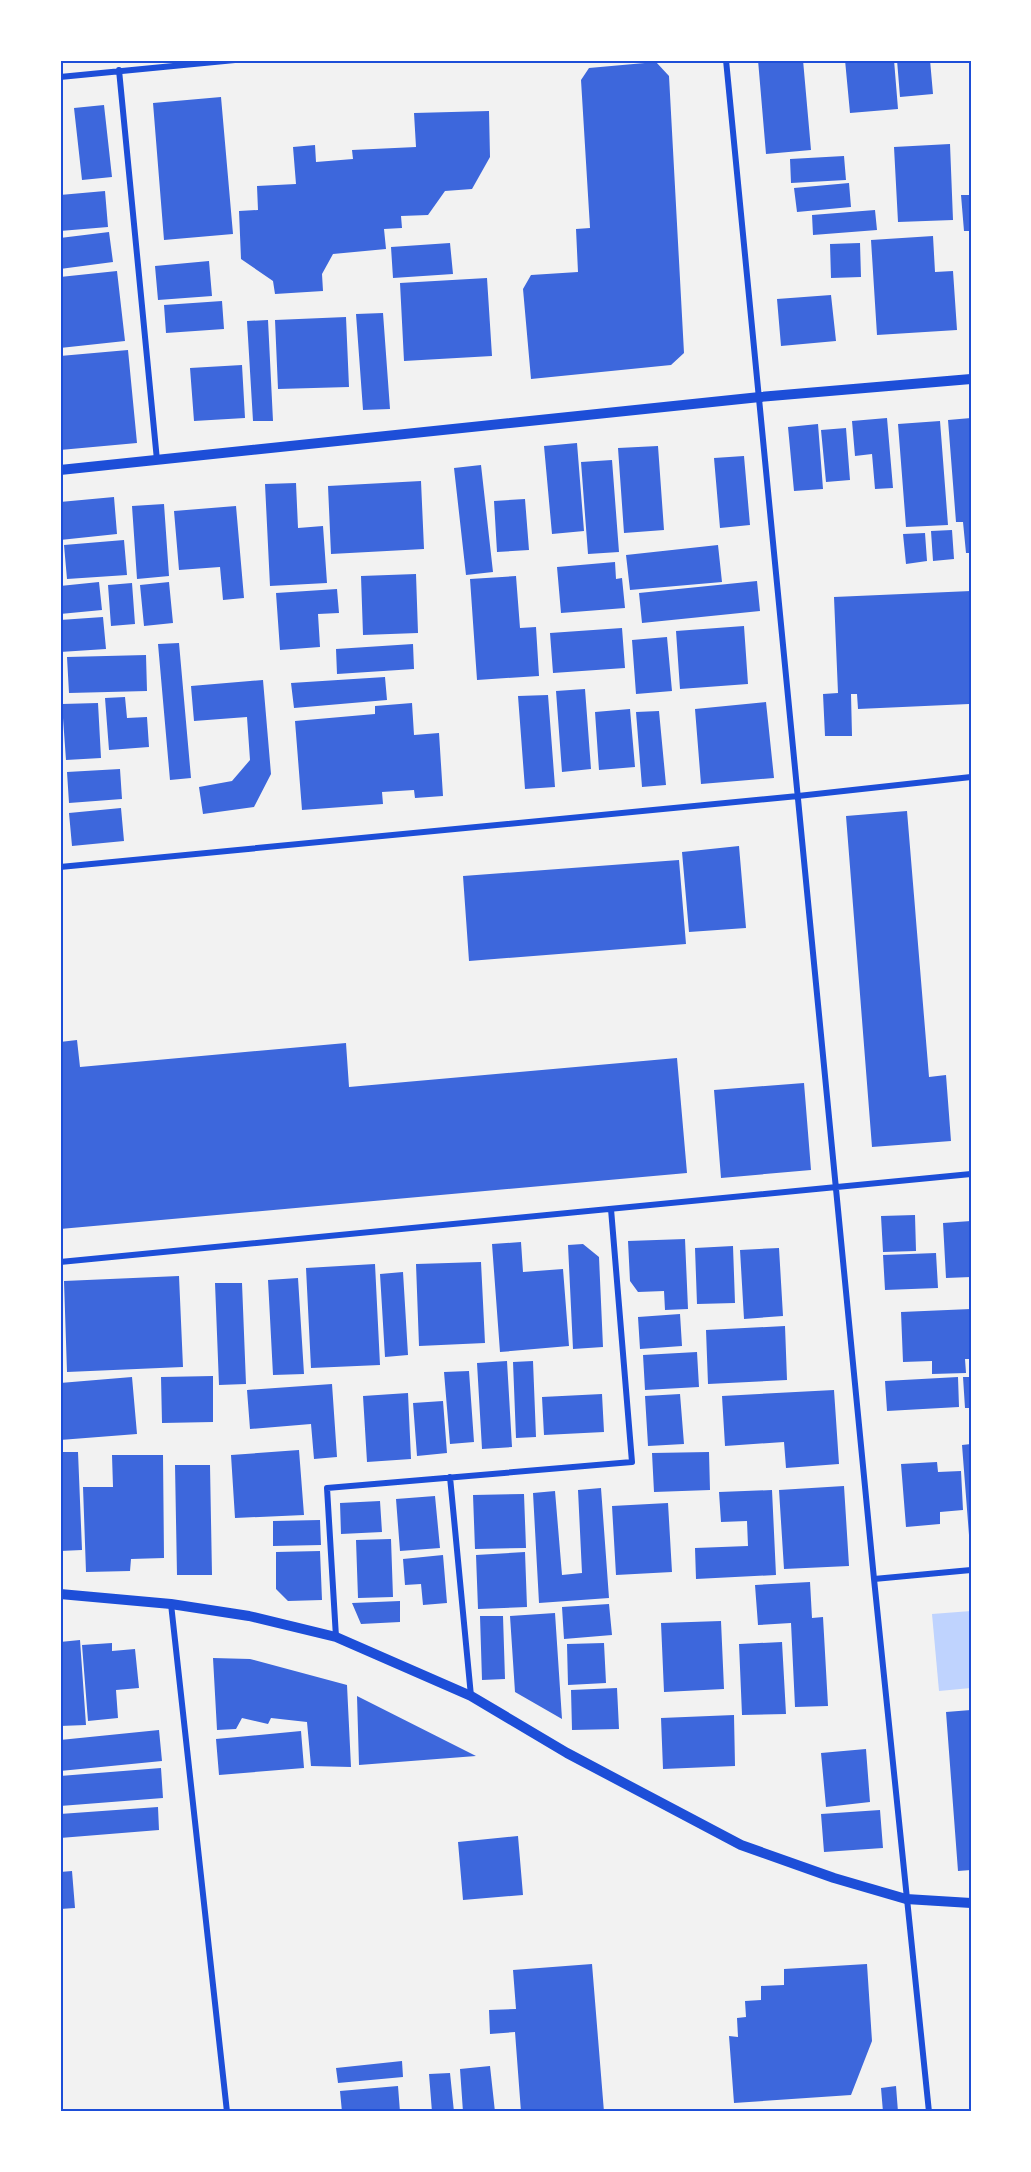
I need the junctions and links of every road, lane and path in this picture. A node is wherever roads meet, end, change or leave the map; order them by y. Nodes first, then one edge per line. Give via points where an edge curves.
1 (235, 60) edge
2 (726, 60) edge
3 (164, 63) edge
4 (119, 70) junction
5 (60, 77) edge
6 (971, 379) edge
7 (760, 397) junction
8 (157, 460) junction
9 (60, 470) edge
10 (971, 777) edge
11 (798, 796) junction
12 (60, 867) edge
13 (971, 1174) edge
14 (836, 1188) junction
15 (611, 1209) junction
16 (60, 1262) edge
17 (450, 1477) junction
18 (971, 1570) edge
19 (874, 1579) junction
20 (60, 1594) edge
21 (171, 1605) junction
22 (336, 1637) junction
23 (471, 1696) junction
24 (906, 1899) junction
25 (971, 1903) edge
26 (227, 2112) edge
27 (929, 2112) edge

1 - 3 street
2 - 7 street
3 - 4 street
4 - 5 street
4 - 8 street
6 - 7 street
7 - 8 street
7 - 11 street
8 - 9 street
10 - 11 street
11 - 12 street
11 - 14 street
13 - 14 street
14 - 15 street
14 - 19 street
15 - 16 street
15 - 17 street via 632,1462
17 - 22 street via 327,1488
17 - 23 street
18 - 19 street
19 - 24 street
20 - 21 street
21 - 22 street via 249,1616
21 - 26 street
22 - 23 street
23 - 24 street via 567,1753 741,1845
24 - 25 street
24 - 27 street

